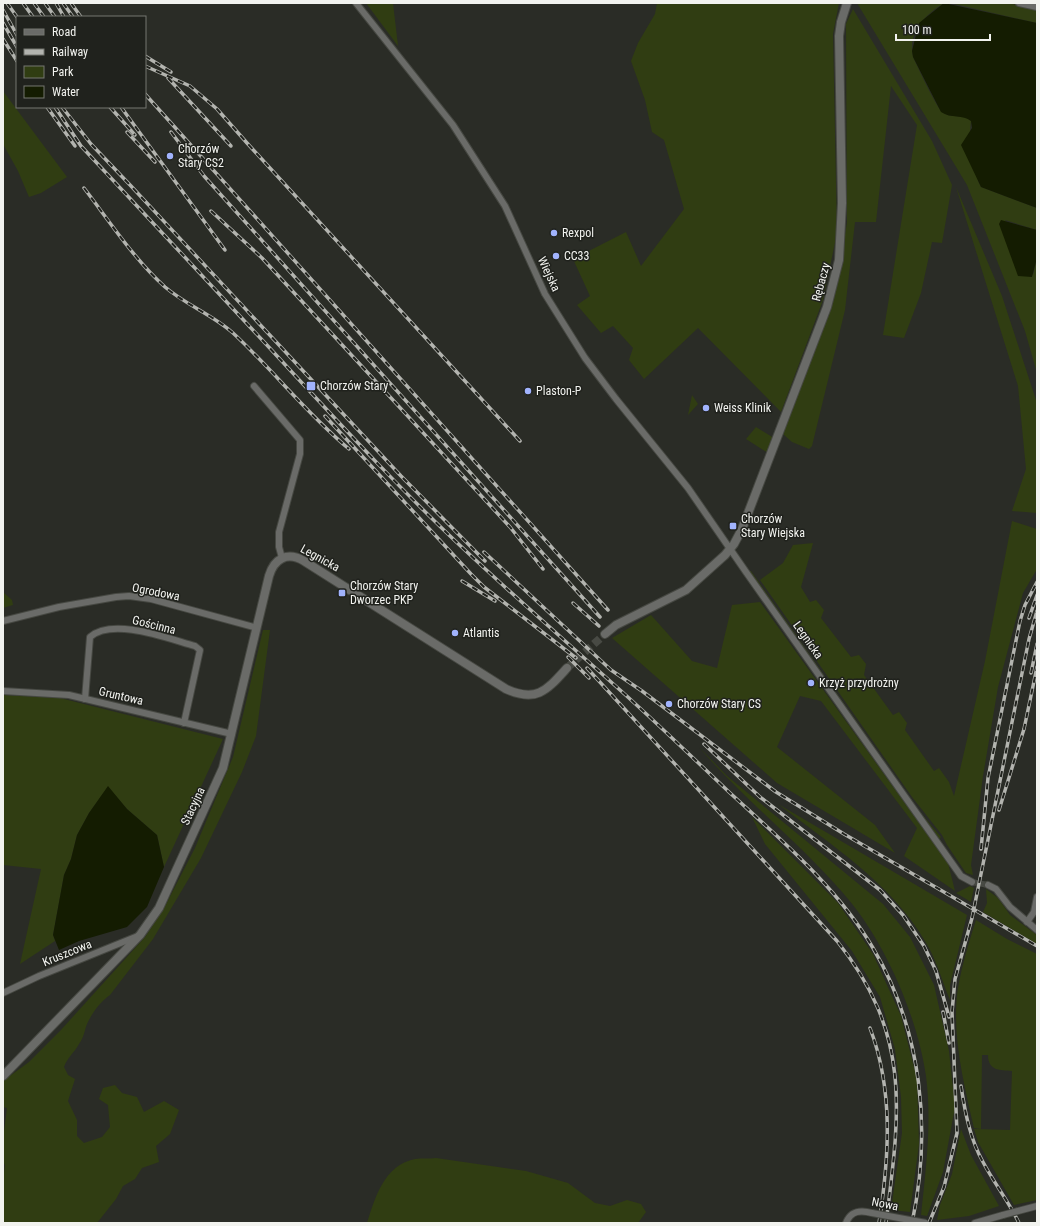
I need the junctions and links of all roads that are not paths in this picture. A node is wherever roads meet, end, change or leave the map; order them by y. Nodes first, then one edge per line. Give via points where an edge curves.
1 (356, 3) edge
2 (847, 3) edge
3 (1020, 3) edge
4 (1037, 7) edge
5 (254, 386) dead end
6 (730, 550) junction
7 (282, 558) junction
8 (3, 621) edge
9 (257, 628) junction
10 (606, 634) tunnel mouth
11 (567, 668) tunnel mouth
12 (3, 691) edge
13 (85, 699) junction
14 (184, 722) junction
15 (232, 734) junction
16 (972, 882) tunnel mouth
17 (988, 885) tunnel mouth
18 (1037, 896) edge
19 (1027, 922) junction
20 (1037, 930) edge
21 (140, 935) junction
22 (3, 993) edge
23 (3, 1076) edge
24 (1037, 1206) edge
25 (846, 1223) edge
26 (926, 1223) edge
27 (975, 1223) edge

1 - 6 street, Wiejska via 453,125 505,206 545,294 585,358 688,488
2 - 6 street, Rębaczy via 839,36 842,203 839,260 821,321 742,529
3 - 4 street
5 - 7 street via 300,440 300,454 279,539
6 - 10 street via 700,580 686,590 616,625
6 - 16 street, Legnicka via 961,876
7 - 9 street, Stacyjna via 271,570
7 - 11 street, Legnicka via 292,556 304,560 506,690 518,695 528,696 542,692
8 - 9 street, Ogrodowa via 59,607 129,596 151,599
9 - 15 street, Stacyjna
12 - 13 street, Gruntowa via 54,693
13 - 14 street, Gruntowa
13 - 14 street, Gościnna via 90,637 115,630 134,629 195,646 200,650
14 - 15 street, Gruntowa
15 - 21 street, Stacyjna via 223,768 203,813 159,908
17 - 19 street via 996,889 1010,907
18 - 19 street via 1034,912
19 - 20 street
21 - 22 street, Kruszcowa via 38,976
21 - 23 street, Stacyjna
24 - 27 street, bridge
25 - 26 street, Nowa, bridge via 855,1212 862,1211

